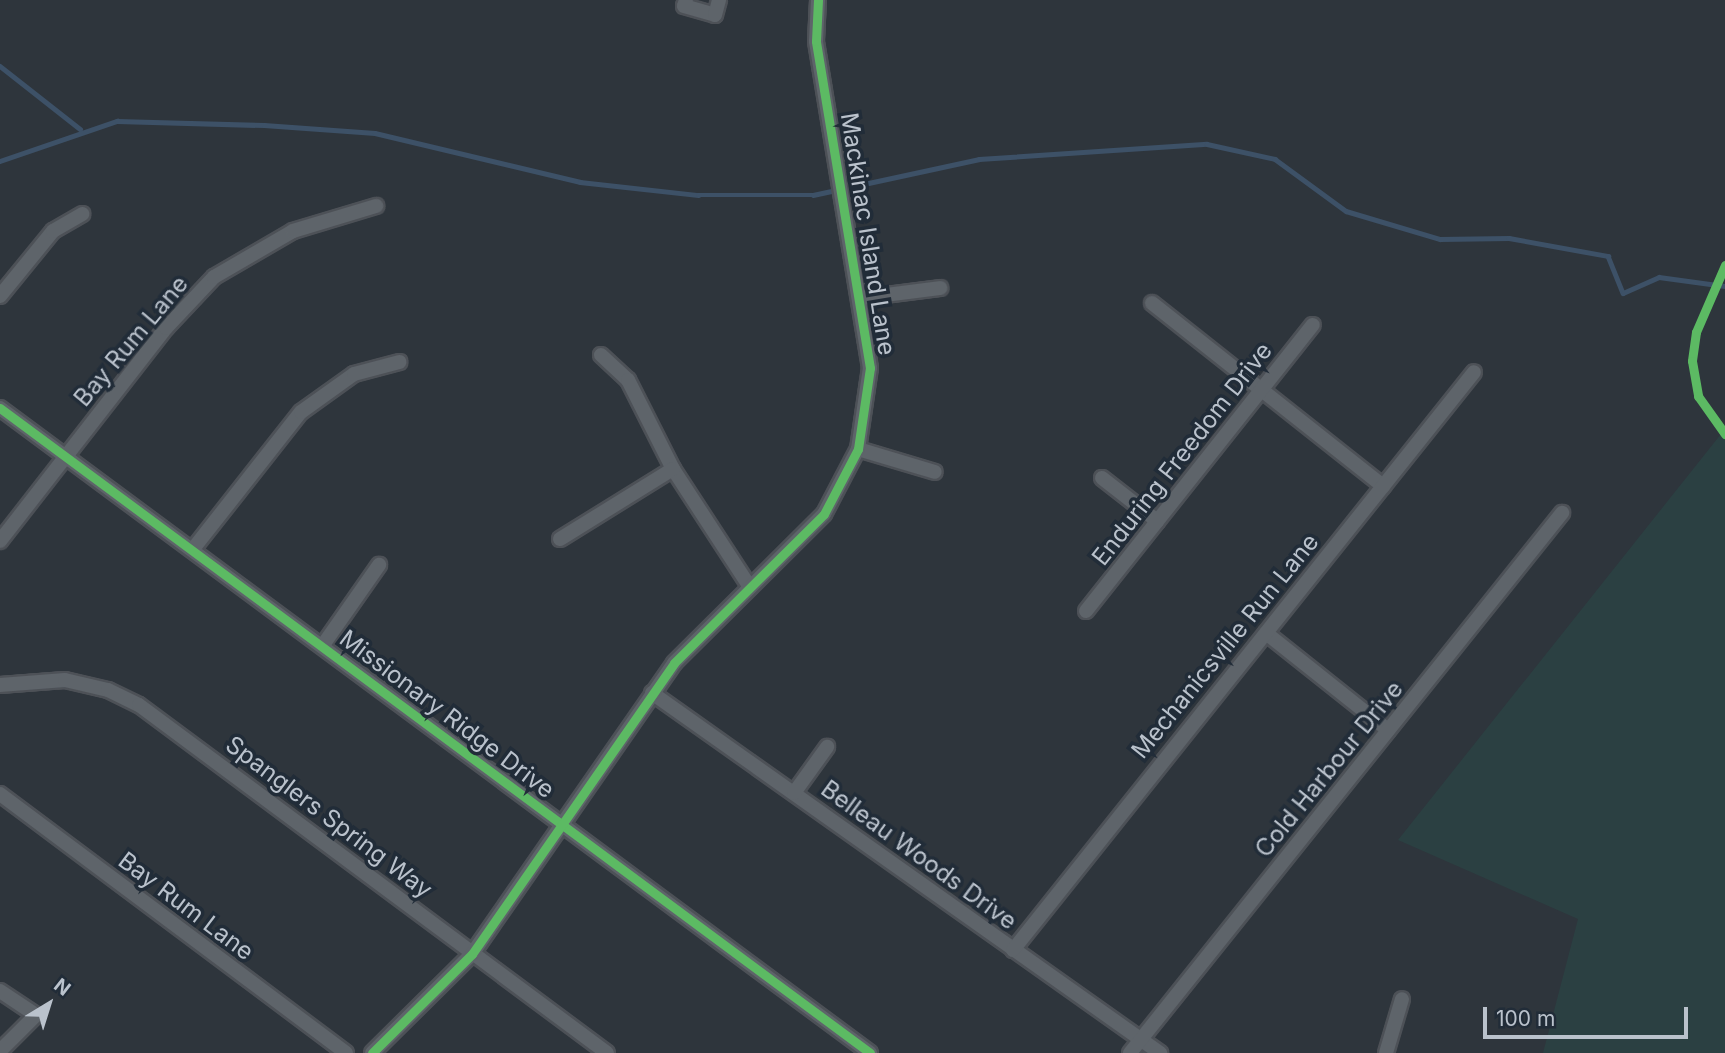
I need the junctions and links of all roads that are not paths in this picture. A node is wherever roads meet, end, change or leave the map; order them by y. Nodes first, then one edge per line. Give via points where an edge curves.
1 (686, 0) edge
2 (719, 0) edge
3 (818, 0) edge
4 (376, 206) dead end
5 (82, 214) dead end
6 (940, 288) dead end
7 (0, 296) edge
8 (862, 298) junction
9 (1153, 303) dead end
10 (1313, 325) dead end
11 (601, 355) dead end
12 (399, 362) dead end
13 (1474, 372) dead end
14 (1261, 389) junction
15 (0, 408) edge
16 (858, 449) junction
17 (65, 457) junction
18 (673, 469) junction
19 (935, 471) dead end
20 (1102, 478) dead end
21 (1383, 486) junction
22 (1562, 513) dead end
23 (1157, 520) junction
24 (560, 539) dead end
25 (0, 541) edge
26 (194, 549) junction
27 (379, 565) dead end
28 (750, 587) junction
29 (1086, 611) dead end
30 (1266, 633) junction
31 (323, 645) junction
32 (0, 685) edge
33 (653, 692) junction
34 (1388, 730) junction
35 (827, 747) dead end
36 (794, 793) junction
37 (0, 794) edge
38 (562, 824) junction
39 (1013, 950) junction
40 (472, 954) junction
41 (0, 991) edge
42 (1402, 999) dead end
43 (1135, 1047) edge
44 (0, 1051) edge
45 (346, 1053) edge
46 (372, 1053) edge
47 (607, 1053) edge
48 (870, 1053) edge
49 (1160, 1053) edge
50 (1385, 1053) edge

1 - 2 street via 684,6 715,15
3 - 8 street, Mackinac Island Lane via 816,41
4 - 17 street, Bay Rum Lane via 293,231 214,277 166,328
5 - 7 street via 53,231
6 - 8 street
8 - 16 street, Mackinac Island Lane via 870,368
9 - 14 street
10 - 14 street, Enduring Freedom Drive
11 - 18 street via 628,380
12 - 26 street via 354,374 301,412
13 - 21 street, Mechanicsville Run Lane
14 - 21 street
14 - 23 street, Enduring Freedom Drive
15 - 17 street, Missionary Ridge Drive
16 - 19 street
16 - 28 street, Mackinac Island Lane via 824,514
17 - 25 street, Bay Rum Lane
17 - 26 street, Missionary Ridge Drive
18 - 24 street
18 - 28 street
20 - 23 street
21 - 30 street, Mechanicsville Run Lane
22 - 34 street, Cold Harbour Drive
23 - 29 street, Enduring Freedom Drive
26 - 31 street, Missionary Ridge Drive
27 - 31 street
28 - 33 street, Mackinac Island Lane via 689,646
30 - 34 street
30 - 39 street, Mechanicsville Run Lane
31 - 38 street, Missionary Ridge Drive
32 - 40 street, Spanglers Spring Way via 65,680 125,697
33 - 36 street, Belleau Woods Drive
33 - 38 street, Mackinac Island Lane
34 - 43 street, Cold Harbour Drive
35 - 36 street
36 - 39 street, Belleau Woods Drive
37 - 45 street, Bay Rum Lane
38 - 40 street, Mackinac Island Lane
38 - 48 street, Missionary Ridge Drive
39 - 43 street, Belleau Woods Drive
40 - 46 street, Mackinac Island Lane
40 - 47 street, Spanglers Spring Way
41 - 44 street via 36,1015
42 - 50 street
43 - 49 street, Belleau Woods Drive

